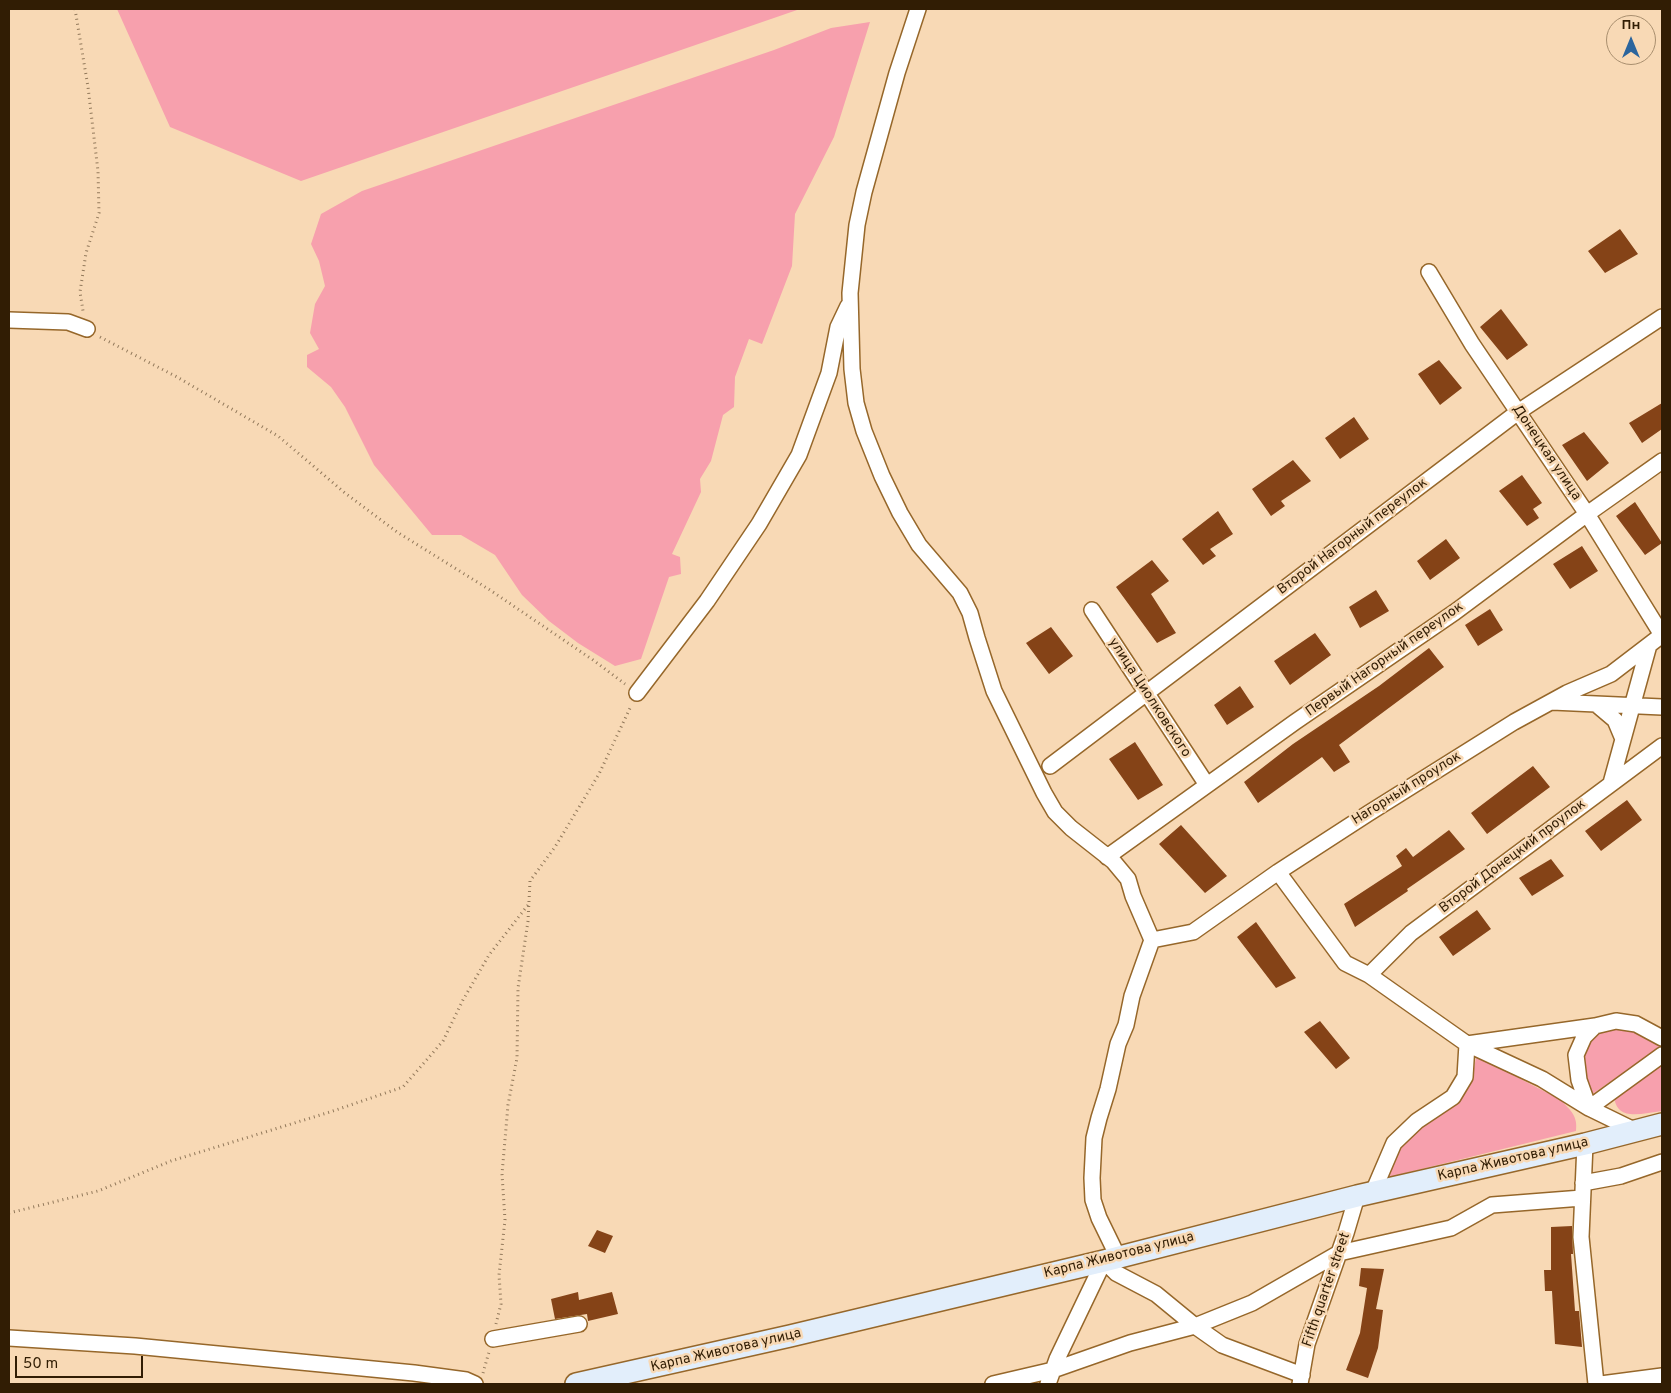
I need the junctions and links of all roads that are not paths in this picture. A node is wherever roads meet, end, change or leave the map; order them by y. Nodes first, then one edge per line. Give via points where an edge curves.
1 (918, 9) edge
2 (1429, 272) dead end
3 (850, 301) junction
4 (1662, 318) edge
5 (9, 320) edge
6 (87, 329) road end
7 (1518, 412) junction
8 (1662, 461) edge
9 (1587, 514) junction
10 (1092, 610) dead end
11 (1662, 635) edge
12 (1649, 645) junction
13 (637, 693) road end
14 (1146, 693) junction
15 (1550, 702) junction
16 (1596, 704) junction
17 (1633, 705) junction
18 (1662, 707) edge
19 (1623, 739) junction
20 (1662, 746) edge
21 (1050, 766) dead end
22 (1611, 783) junction
23 (1207, 785) junction
24 (1108, 857) junction
25 (1278, 872) junction
26 (1152, 940) junction
27 (1369, 975) junction
28 (1595, 1026) junction
29 (1662, 1038) edge
30 (1467, 1044) junction
31 (1662, 1055) edge
32 (1589, 1108) junction
33 (1662, 1124) edge
34 (1634, 1130) junction
35 (1585, 1144) junction
36 (1662, 1162) edge
37 (1583, 1190) junction
38 (1365, 1194) junction
39 (1339, 1253) junction
40 (1111, 1259) junction
41 (579, 1324) dead end
42 (1195, 1326) junction
43 (9, 1338) edge
44 (493, 1339) road end
45 (1662, 1376) edge
46 (1052, 1379) edge
47 (479, 1380) edge
48 (1301, 1380) edge
49 (576, 1384) edge
50 (992, 1384) edge
51 (1596, 1384) edge
52 (1601, 1384) edge

1 - 3 street via 864,192
2 - 7 street, Донецкая улица
3 - 13 street via 838,327 829,374 799,456 707,602
3 - 24 street via 856,402 882,476 919,545 960,593 970,613 994,691 1055,812
4 - 7 street, Второй Нагорный переулок
5 - 6 street via 68,322
7 - 9 street, Донецкая улица
7 - 14 street, Второй Нагорный переулок
8 - 9 street, Первый Нагорный переулок
9 - 11 street, Донецкая улица
9 - 23 street, Первый Нагорный переулок via 1455,612
10 - 14 street, улица Циолковского
11 - 12 street, Нагорный проулок
12 - 15 street, Нагорный проулок via 1611,674
12 - 17 street
14 - 21 street, Второй Нагорный переулок
14 - 23 street, улица Циолковского
15 - 16 street
15 - 25 street, Нагорный проулок
16 - 17 street
16 - 19 street via 1615,720
17 - 18 street
17 - 19 street
19 - 22 street
20 - 22 street, Второй Донецкий проулок
22 - 27 street, Второй Донецкий проулок via 1411,933
23 - 24 street, Первый Нагорный переулок
24 - 26 street via 1128,879 1132,896
25 - 26 street, Нагорный проулок via 1193,932
25 - 27 street via 1345,963
26 - 40 street via 1132,996 1094,1138 1093,1200
27 - 30 street
28 - 29 street via 1616,1021 1636,1024
28 - 30 street
28 - 32 street via 1584,1037 1576,1055 1579,1080
30 - 32 street via 1542,1079
30 - 38 street, Fifth quarter street via 1465,1078 1453,1097 1417,1121 1394,1144
31 - 32 street
32 - 34 street
33 - 34 main road, Карпа Животова улица
34 - 35 main road, Карпа Животова улица
35 - 37 street
35 - 38 main road, Карпа Животова улица
36 - 37 street
37 - 39 street via 1492,1205 1452,1228
37 - 51 street via 1581,1237
38 - 39 street, Fifth quarter street
38 - 40 main road, Карпа Животова улица
39 - 42 street via 1252,1303
39 - 48 street, Fifth quarter street via 1307,1344
40 - 42 street via 1116,1273 1156,1294
40 - 46 street
40 - 49 main road, Карпа Животова улица
41 - 44 street
42 - 46 street via 1130,1343
42 - 48 street via 1222,1345
43 - 47 street via 135,1346
45 - 52 street
46 - 50 street

